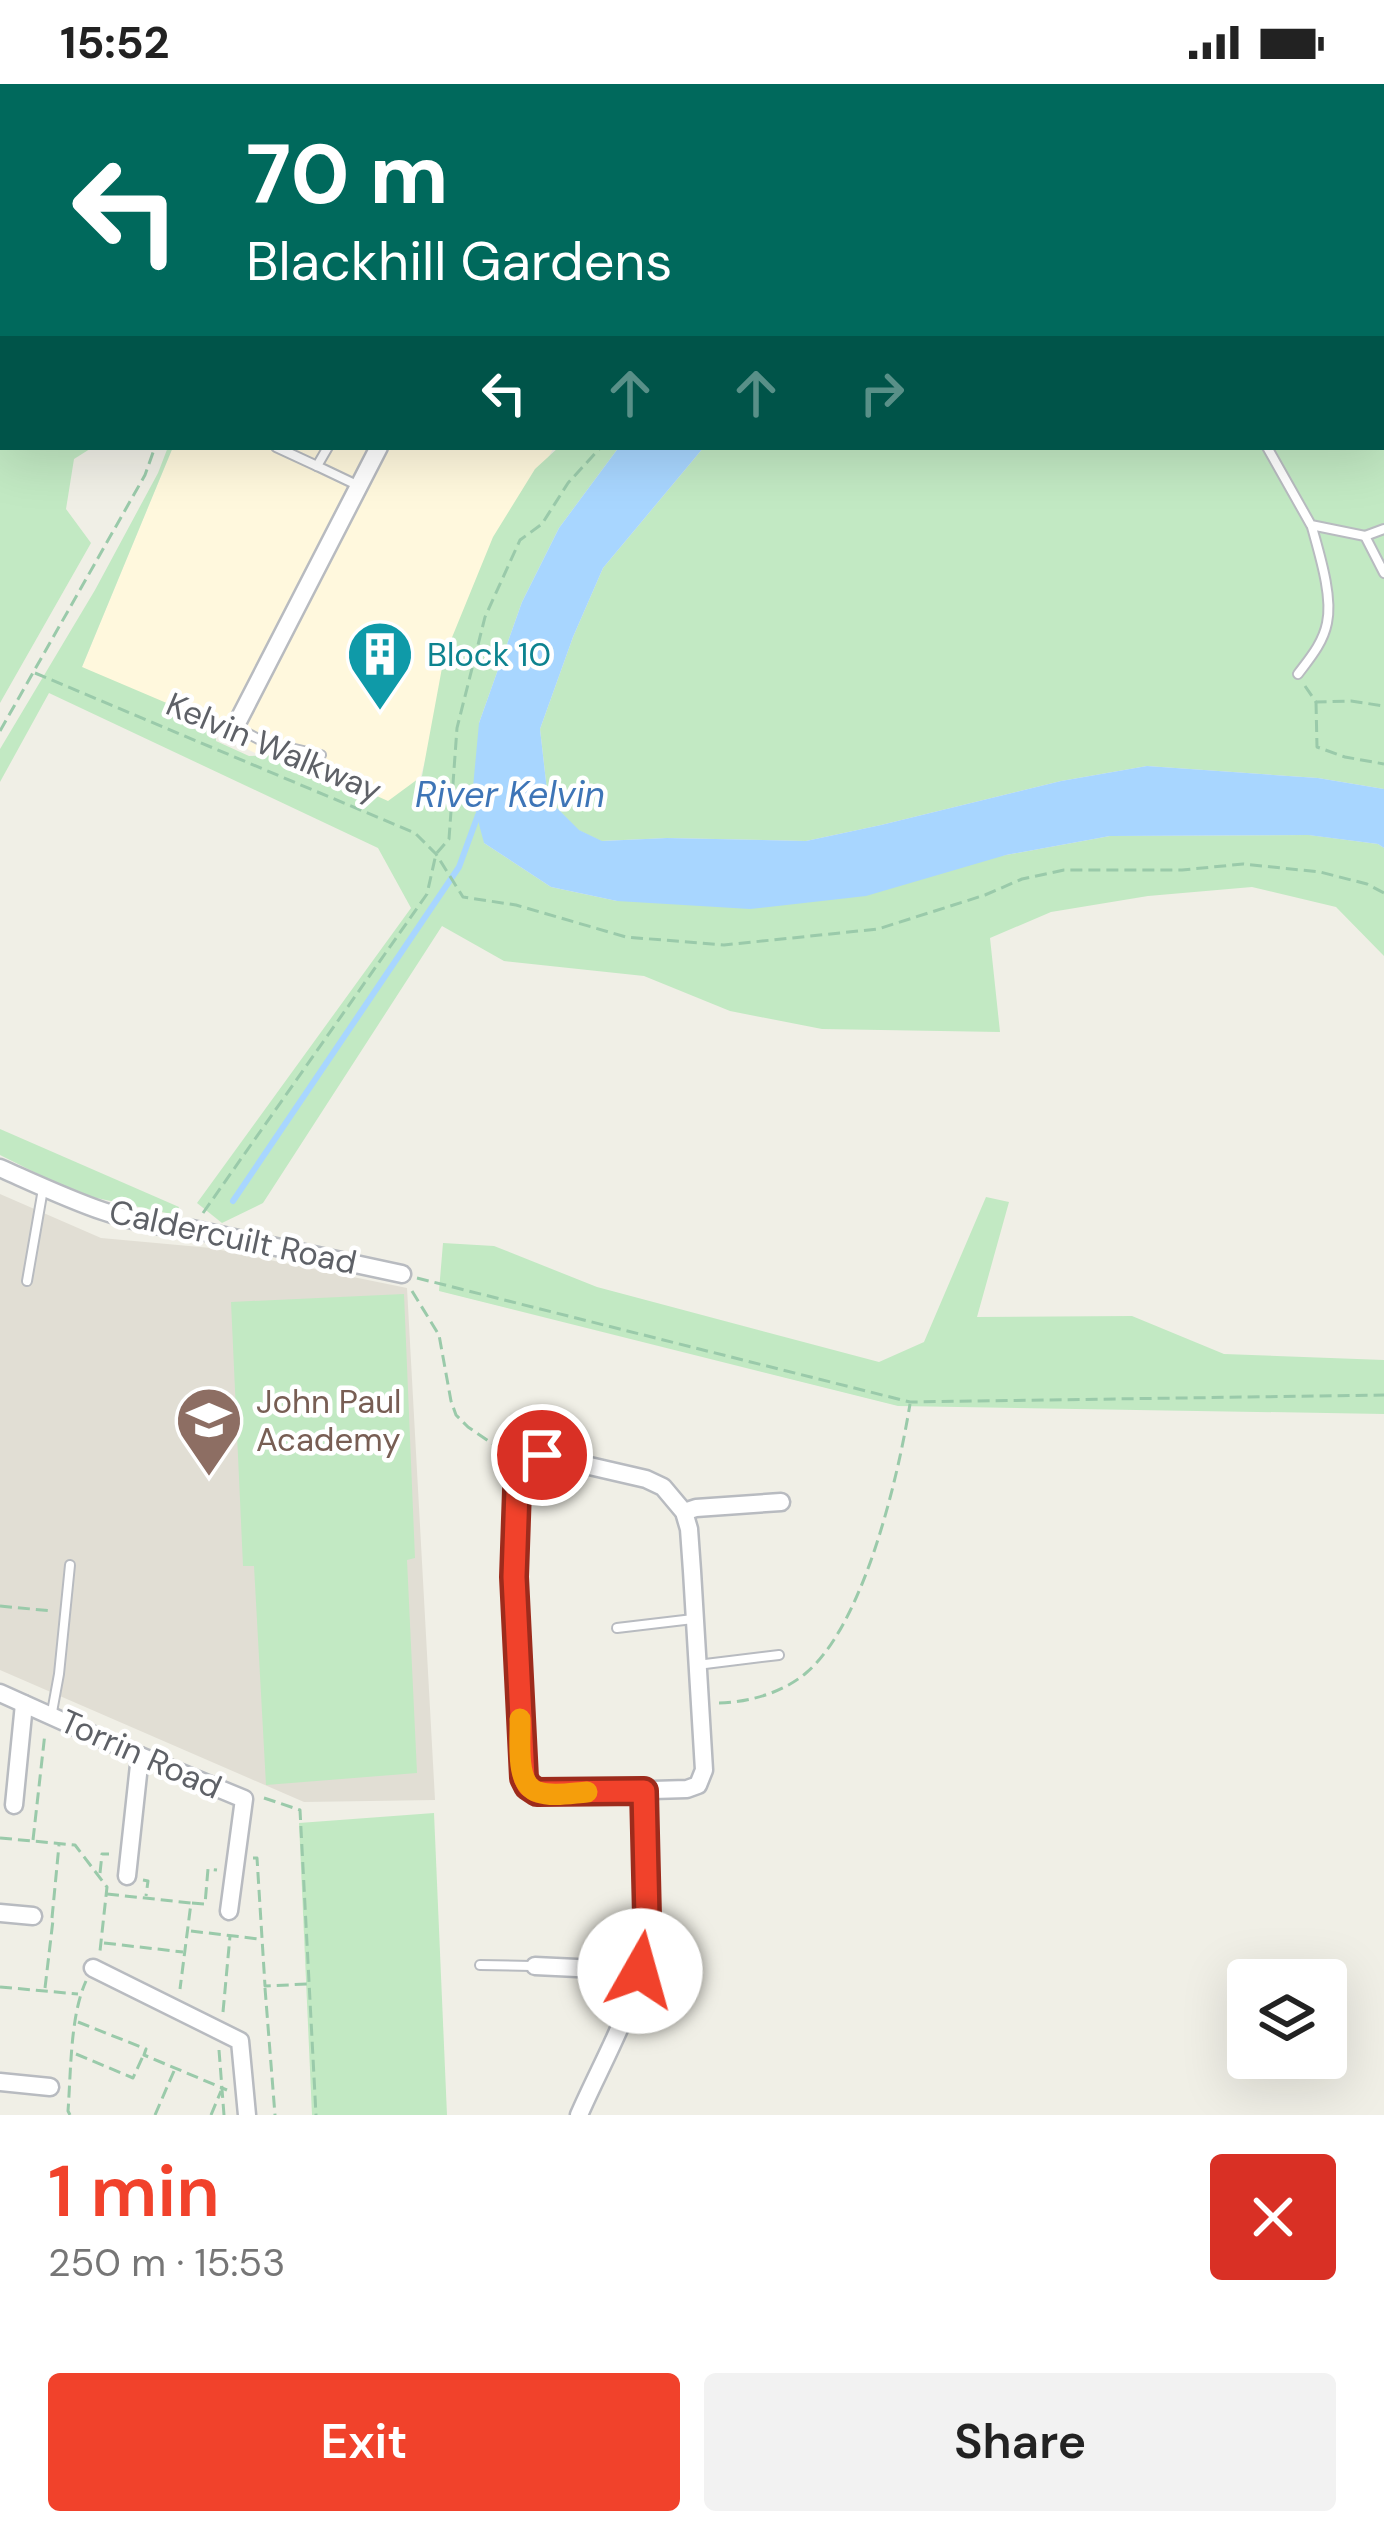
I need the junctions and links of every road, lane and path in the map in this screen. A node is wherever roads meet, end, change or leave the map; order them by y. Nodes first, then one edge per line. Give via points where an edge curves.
1 (154, 450) edge
2 (282, 450) edge
3 (326, 450) edge
4 (377, 450) edge
5 (598, 450) edge
6 (1270, 450) edge
7 (317, 466) junction
8 (359, 486) junction
9 (1311, 525) junction
10 (1384, 529) edge
11 (1365, 536) junction
12 (1384, 572) edge
13 (35, 673) junction
14 (1298, 674) joint
15 (1316, 702) junction
16 (1384, 706) edge
17 (235, 727) joint
18 (0, 731) edge
19 (321, 755) dead end
20 (1384, 764) edge
21 (436, 854) junction
22 (1384, 893) edge
23 (0, 1168) edge
24 (43, 1187) junction
25 (192, 1229) junction
26 (402, 1274) junction
27 (27, 1281) dead end
28 (1384, 1395) edge
29 (910, 1402) junction
30 (521, 1464) junction
31 (782, 1502) dead end
32 (683, 1511) junction
33 (70, 1565) dead end
34 (0, 1606) edge
35 (65, 1612) junction
36 (694, 1619) junction
37 (617, 1628) dead end
38 (779, 1655) dead end
39 (697, 1665) junction
40 (0, 1693) edge
41 (699, 1703) junction
42 (24, 1704) junction
43 (50, 1714) junction
44 (140, 1756) junction
45 (644, 1791) junction
46 (244, 1799) junction
47 (14, 1805) dead end
48 (0, 1838) edge
49 (33, 1840) junction
50 (60, 1844) junction
51 (129, 1856) junction
52 (235, 1864) junction
53 (127, 1876) dead end
54 (99, 1877) junction
55 (106, 1894) junction
56 (190, 1903) junction
57 (229, 1911) dead end
58 (0, 1913) edge
59 (33, 1916) dead end
60 (188, 1931) junction
61 (230, 1936) junction
62 (261, 1939) junction
63 (103, 1943) junction
64 (185, 1952) junction
65 (480, 1965) dead end
66 (535, 1966) joint
67 (92, 1968) junction
68 (640, 1971) junction
69 (310, 1984) junction
70 (265, 1986) junction
71 (0, 1987) edge
72 (45, 1991) junction
73 (80, 1994) junction
74 (178, 2009) junction
75 (76, 2021) junction
76 (218, 2030) junction
77 (73, 2053) junction
78 (144, 2055) junction
79 (175, 2069) junction
80 (0, 2082) edge
81 (50, 2087) dead end
82 (222, 2090) junction
83 (244, 2093) junction
84 (70, 2115) edge
85 (155, 2115) edge
86 (211, 2115) edge
87 (224, 2115) edge
88 (247, 2115) edge
89 (274, 2115) edge
90 (316, 2115) edge
91 (579, 2115) edge

1 - 13 path
2 - 7 lane
3 - 7 lane
4 - 8 street
5 - 21 path via 542,524 520,540 485,616 457,728 449,838
6 - 9 lane
7 - 8 lane
8 - 17 street
9 - 11 lane
9 - 14 lane via 1328,620
10 - 11 lane
11 - 12 lane
13 - 18 path
13 - 21 path, Kelvin Walkway via 416,833
14 - 15 path
15 - 16 path
15 - 20 path via 1317,747
17 - 19 lane
21 - 22 path, Kelvin Walkway via 463,897 626,937 724,945 878,929 1064,870 1243,864 1320,872
21 - 25 path via 427,893
23 - 24 street, Caldercuilt Road
24 - 25 street, Caldercuilt Road via 158,1228
24 - 27 lane
25 - 26 street, Caldercuilt Road
26 - 29 path
26 - 30 path via 439,1335 456,1415
28 - 29 path
29 - 41 path via 900,1467 867,1573 832,1643 781,1690
30 - 32 street via 542,1455 627,1472 663,1487
30 - 45 street via 514,1577 524,1778 537,1792
31 - 32 street
32 - 36 street
33 - 35 lane
34 - 35 path
35 - 43 lane
36 - 37 lane
36 - 39 street
38 - 39 lane
39 - 41 street
40 - 42 street, Torrin Road
41 - 45 street via 703,1779 687,1789
42 - 43 street, Torrin Road
42 - 47 street
43 - 44 street, Torrin Road
43 - 49 path
44 - 46 street, Torrin Road
44 - 51 street
45 - 68 street
46 - 52 street, Torrin Road
46 - 69 path via 299,1810
48 - 49 path
49 - 50 path
50 - 54 path via 75,1845
50 - 72 path
51 - 53 street
51 - 54 path via 102,1854
52 - 56 path via 208,1869 205,1904
52 - 57 street, Torrin Road
52 - 62 path via 257,1858
54 - 55 path
55 - 56 path
55 - 63 path
56 - 60 path
58 - 59 street
60 - 61 path
60 - 64 path
61 - 62 path
61 - 76 path
62 - 70 path
63 - 64 path
63 - 67 path
64 - 74 path
65 - 66 lane
66 - 68 street
67 - 73 path
67 - 74 street
68 - 91 street
69 - 70 path
69 - 90 path
70 - 89 path
71 - 72 path
72 - 73 path
73 - 75 path
74 - 76 street
75 - 77 path
75 - 78 path via 146,2049
76 - 82 path
76 - 83 street via 240,2042
77 - 78 path via 133,2078
77 - 84 path
78 - 79 path
79 - 82 path
79 - 85 path
80 - 81 street
82 - 83 path
82 - 86 path
82 - 87 path
83 - 88 street

